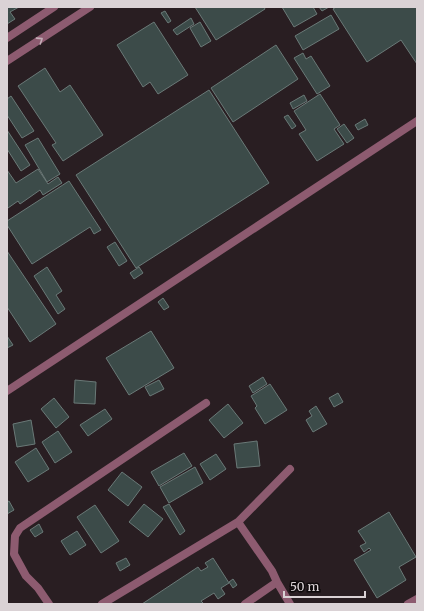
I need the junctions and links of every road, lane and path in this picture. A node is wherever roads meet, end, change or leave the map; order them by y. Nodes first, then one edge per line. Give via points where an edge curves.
1 (54, 7) edge
2 (90, 7) edge
3 (7, 38) edge
4 (7, 61) edge
5 (417, 121) edge
6 (7, 391) edge
7 (206, 403) dead end
8 (290, 469) dead end
9 (238, 522) junction
10 (277, 582) junction
11 (417, 599) edge
12 (49, 604) edge
13 (102, 604) edge
14 (245, 604) edge
15 (290, 604) edge
16 (408, 604) edge

1 - 3 street
4 -> 2 street
5 - 6 street
7 - 12 street via 20,528 15,536 14,554 26,576
8 - 9 street
9 - 10 street
9 - 13 street
10 - 14 street
10 - 15 street
11 - 16 street

